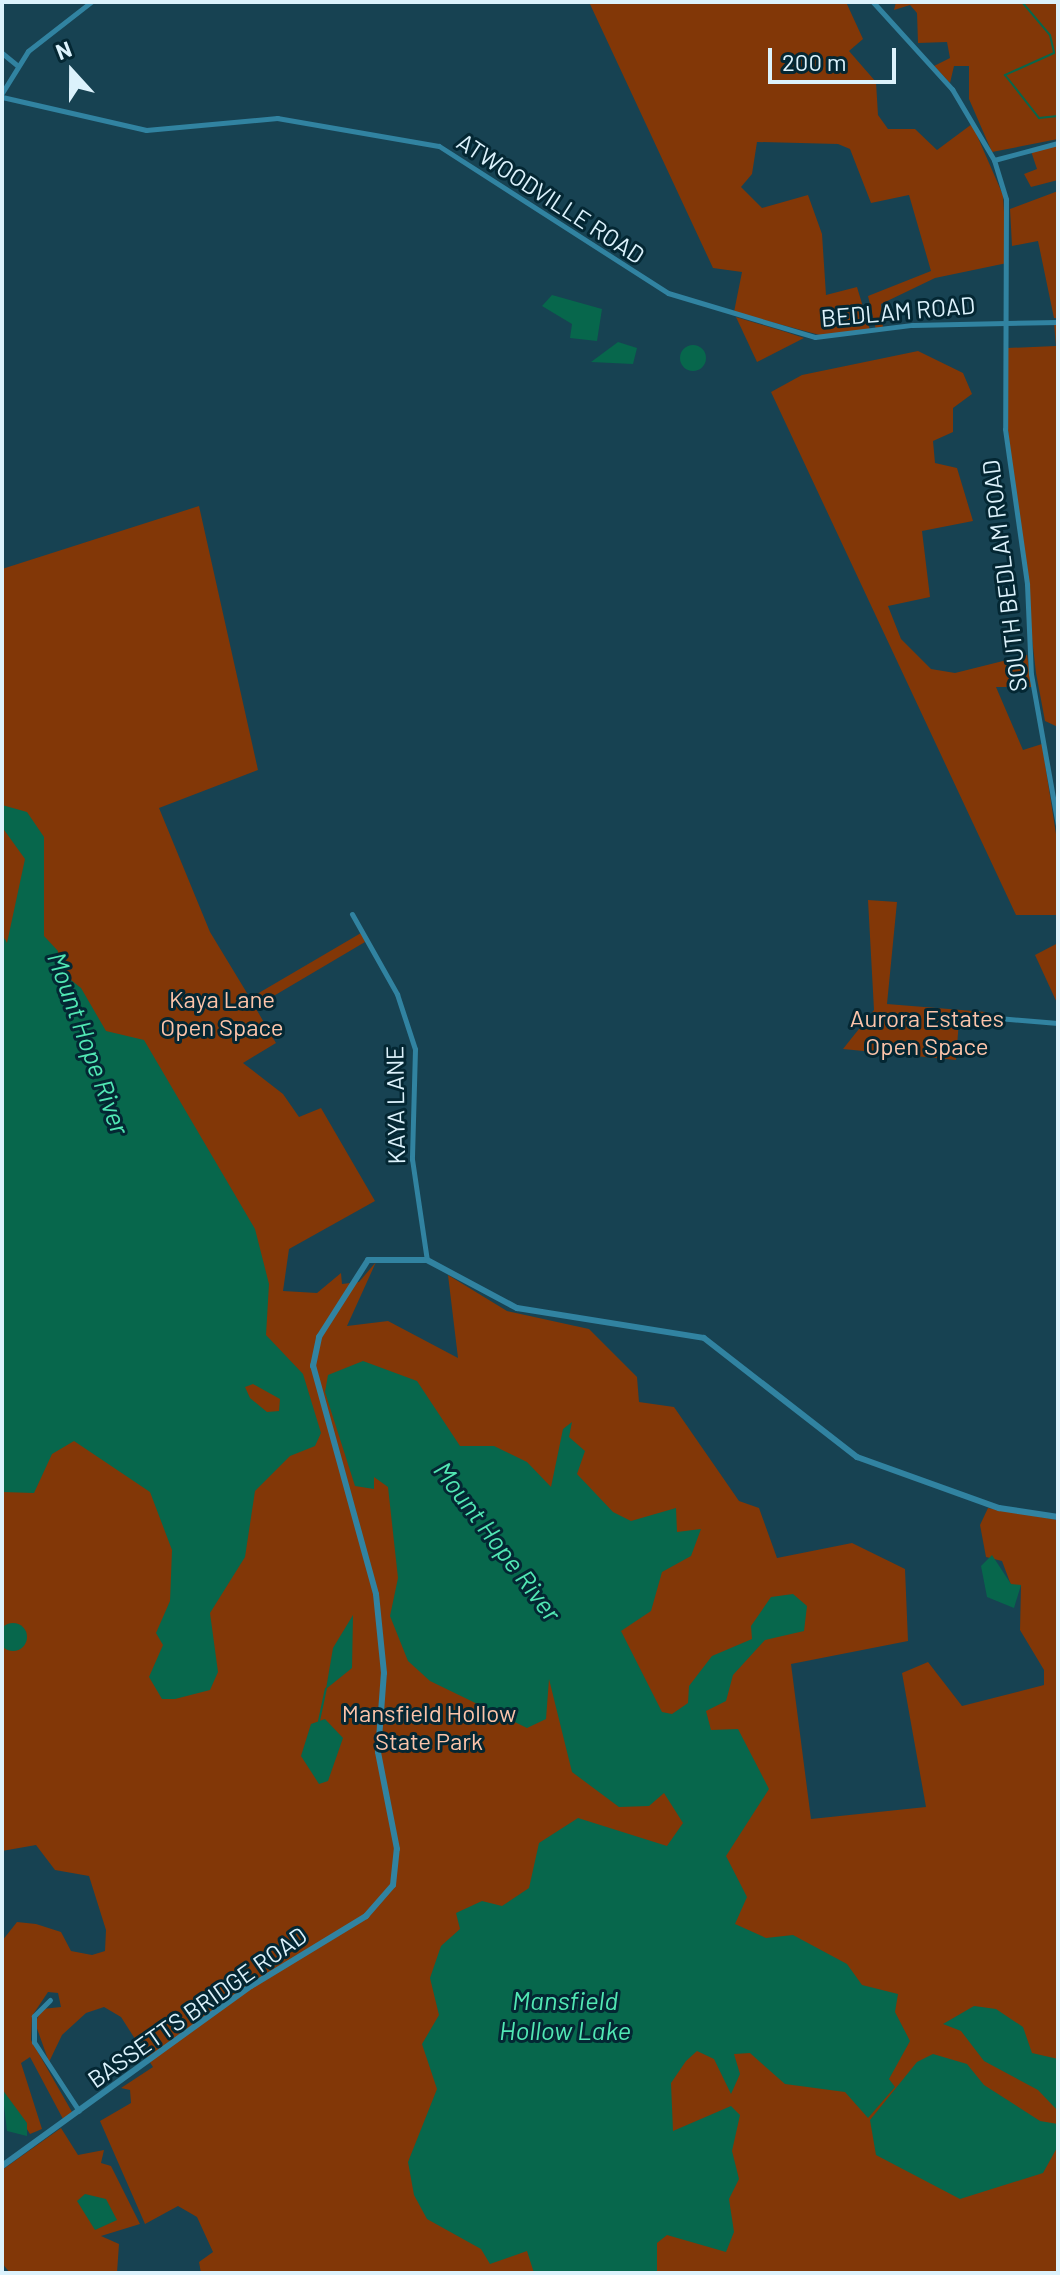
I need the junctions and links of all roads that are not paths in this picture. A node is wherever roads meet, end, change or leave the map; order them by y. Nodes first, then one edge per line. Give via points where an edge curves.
1 (91, 2) edge
2 (873, 2) edge
3 (2, 53) edge
4 (17, 65) junction
5 (2, 95) edge
6 (1058, 143) edge
7 (994, 160) junction
8 (744, 317) joint
9 (1008, 320) junction
10 (1058, 322) edge
11 (1058, 825) edge
12 (352, 914) dead end
13 (998, 1018) dead end
14 (1058, 1023) edge
15 (427, 1260) junction
16 (1058, 1517) edge
17 (50, 2000) dead end
18 (79, 2111) junction
19 (2, 2166) edge

1 - 4 street
2 - 7 street, SOUTH BEDLAM ROAD via 952,89
3 - 4 street
4 - 5 street
5 - 8 street, ATWOODVILLE ROAD via 146,130 277,118 439,146 652,285
6 - 7 street
7 - 9 street, SOUTH BEDLAM ROAD via 1009,227
8 - 9 street, BEDLAM ROAD via 840,338 912,325
9 - 10 street, BEDLAM ROAD
9 - 11 street, SOUTH BEDLAM ROAD via 1006,442 1027,584 1031,674
12 - 15 street, KAYA LANE via 397,994 415,1049 412,1159
13 - 14 street
15 - 16 street via 517,1308 704,1338 857,1457 999,1508
15 - 18 street, BASSETTS BRIDGE ROAD via 380,1256 360,1268 319,1337 314,1371 380,1622 378,1752 397,1849 393,1885 366,1916 251,1986
17 - 18 street via 34,2016 34,2042
18 - 19 street, BASSETTS BRIDGE ROAD

